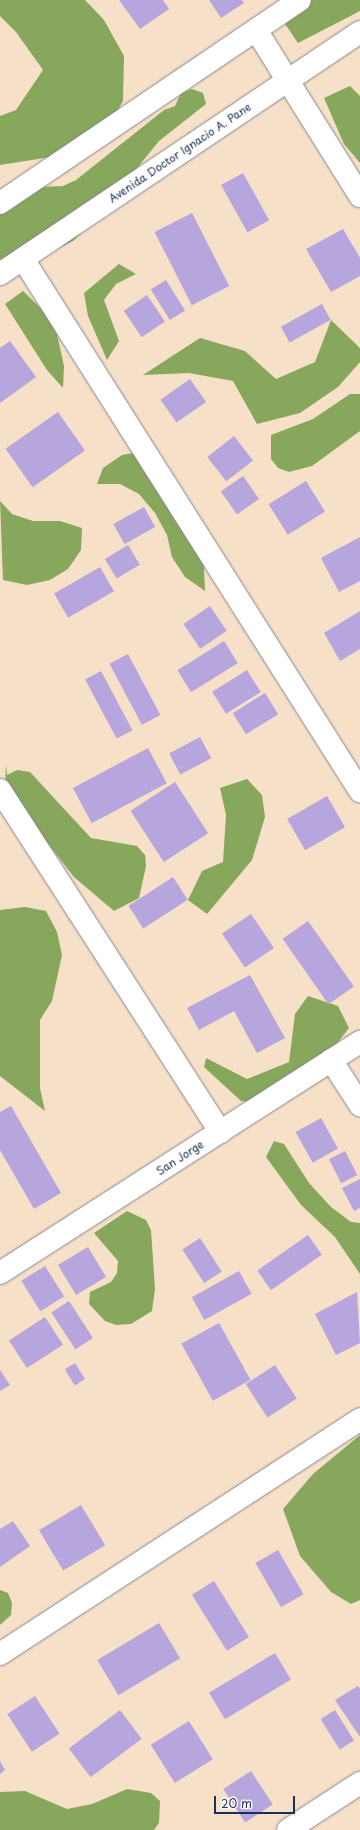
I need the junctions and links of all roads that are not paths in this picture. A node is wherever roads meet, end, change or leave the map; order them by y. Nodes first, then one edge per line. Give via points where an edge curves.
1 (300, 0) edge
2 (256, 30) junction
3 (360, 32) edge
4 (288, 80) junction
5 (360, 196) edge
6 (0, 203) edge
7 (23, 258) junction
8 (0, 274) edge
9 (0, 790) edge
10 (360, 791) edge
11 (360, 1042) edge
12 (331, 1060) junction
13 (360, 1104) edge
14 (220, 1132) junction
15 (0, 1273) edge
16 (360, 1419) edge
17 (0, 1654) edge
18 (360, 1783) edge
19 (288, 1830) edge

1 - 2 street
2 - 4 street
2 - 6 street
3 - 4 street, Avenida Doctor Ignacio A. Pane
4 - 5 street
4 - 7 street, Avenida Doctor Ignacio A. Pane
7 - 8 street, Avenida Doctor Ignacio A. Pane
7 - 10 street
9 - 14 street
11 - 12 street, San Jorge
12 - 13 street
12 - 14 street, San Jorge
14 - 15 street, San Jorge
16 - 17 street
18 - 19 street

